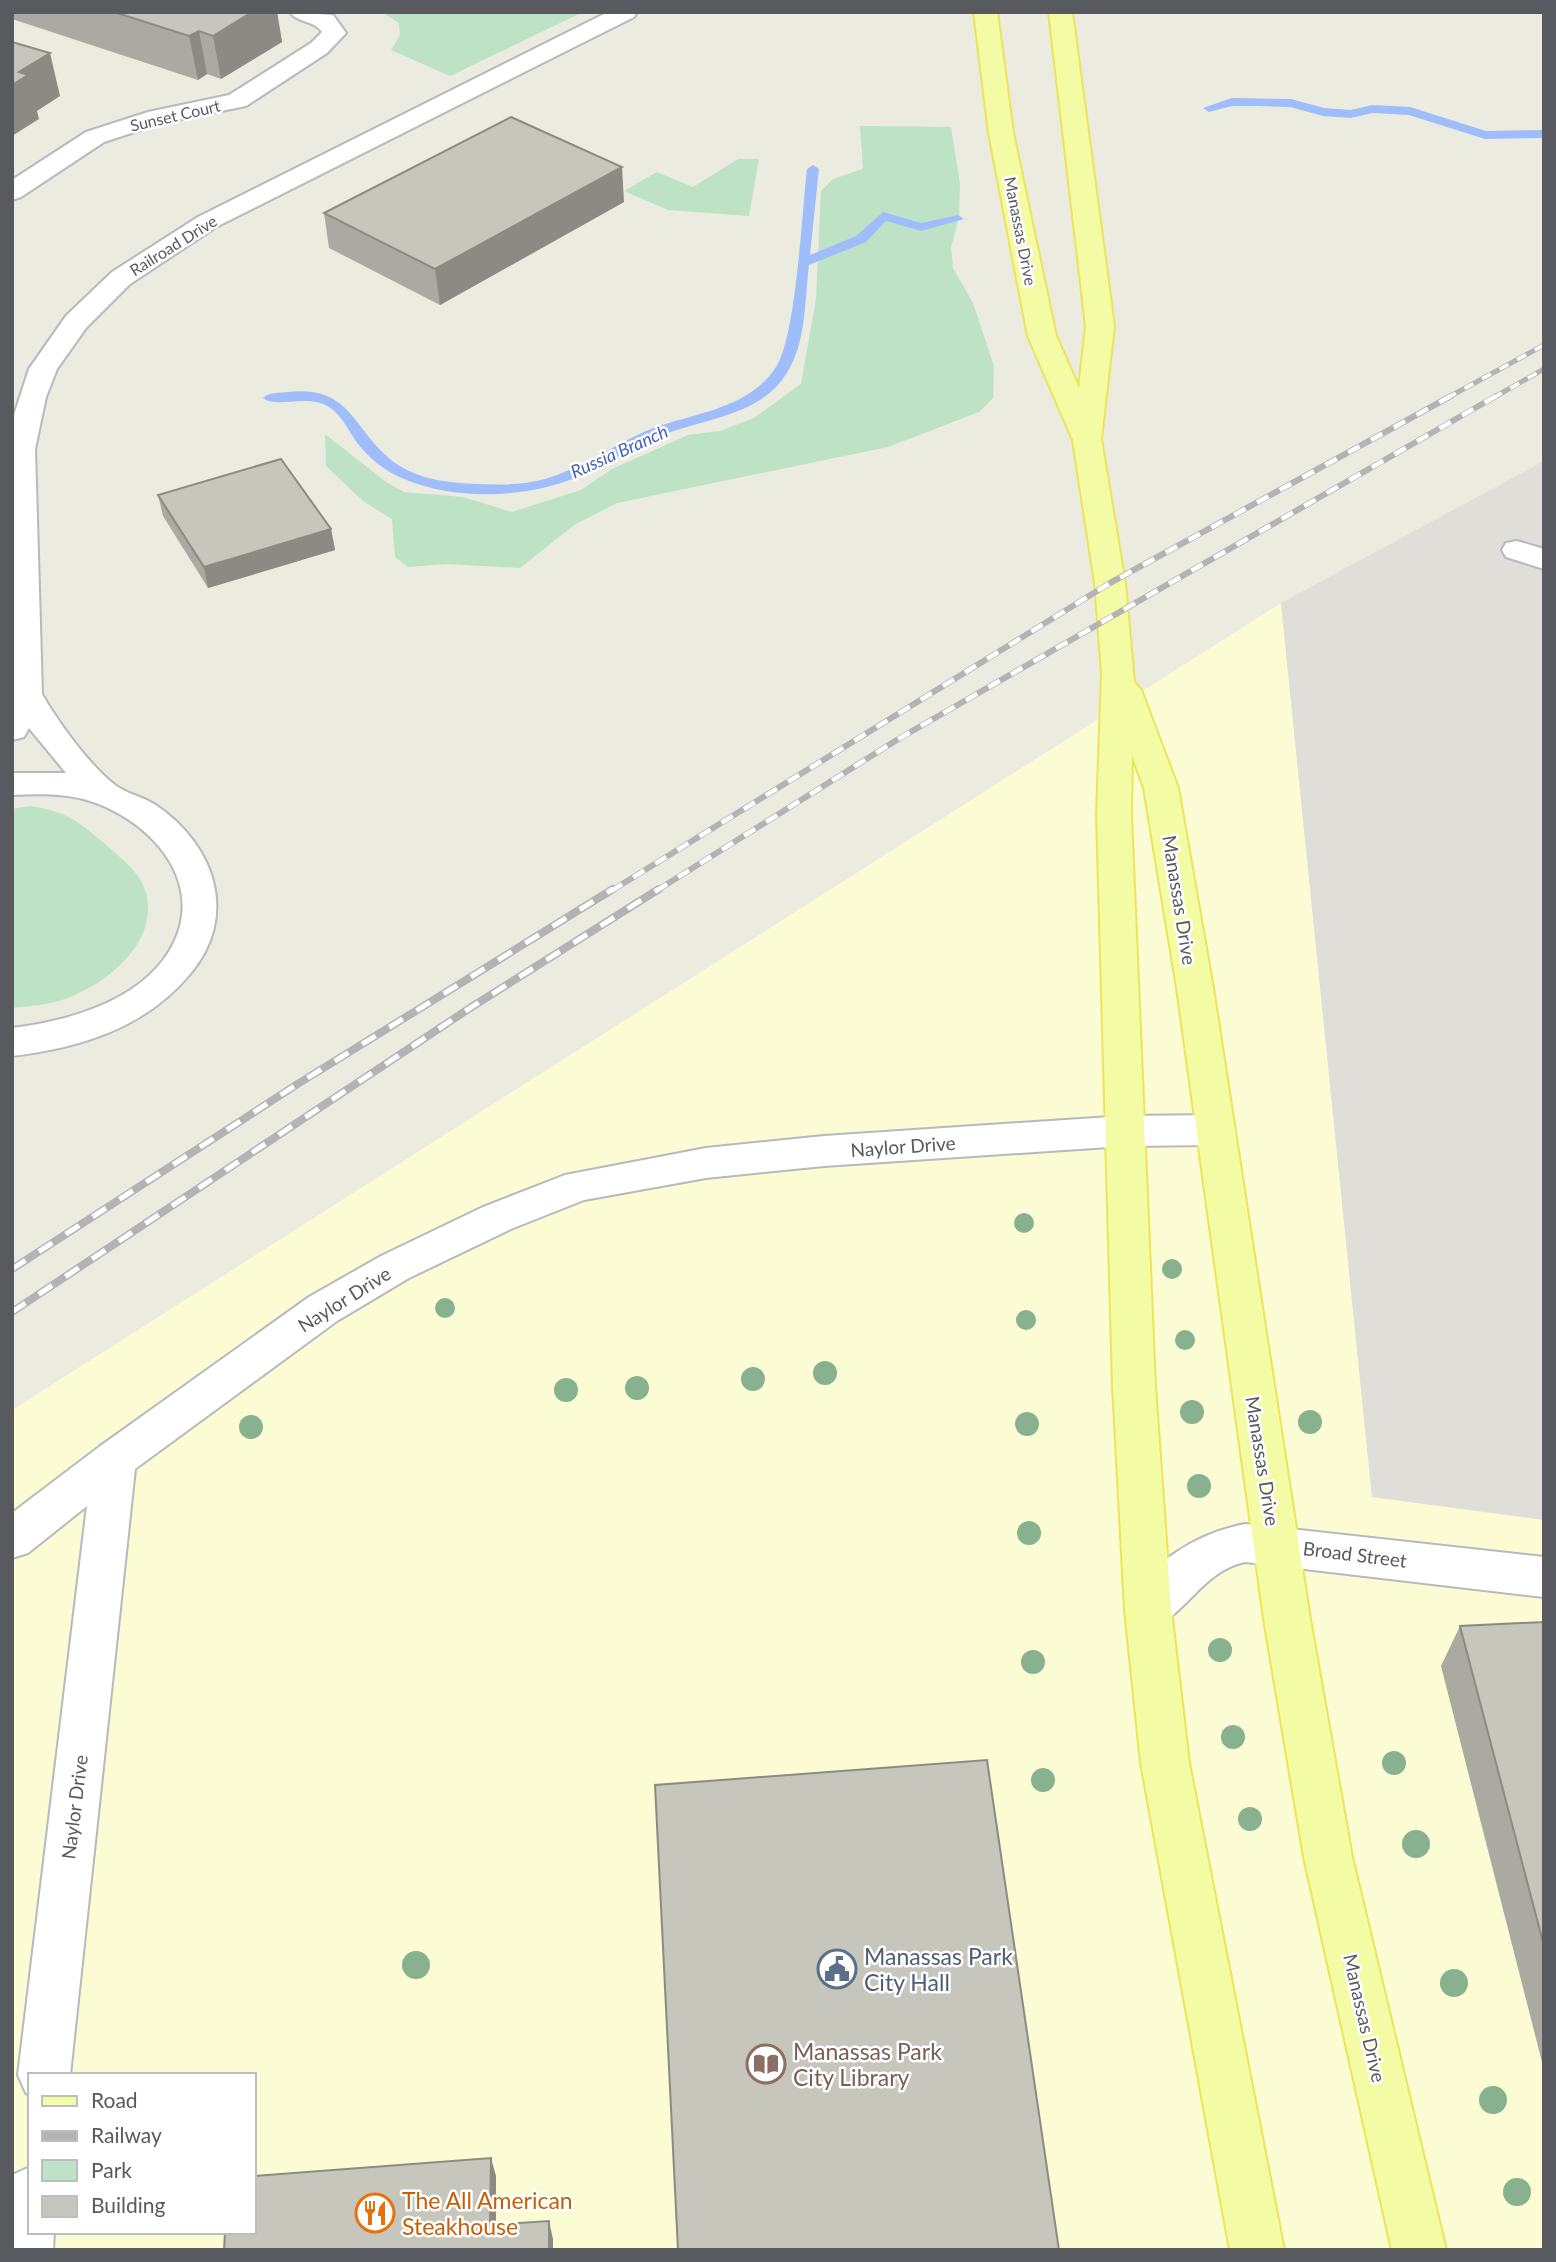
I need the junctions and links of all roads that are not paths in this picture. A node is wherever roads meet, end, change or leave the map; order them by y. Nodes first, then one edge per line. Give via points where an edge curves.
1 (301, 12) edge
2 (626, 12) edge
3 (985, 12) edge
4 (1060, 12) edge
5 (12, 192) edge
6 (12, 368) edge
7 (43, 369) junction
8 (1087, 440) junction
9 (1118, 672) junction
10 (26, 694) junction
11 (12, 729) edge
12 (12, 784) edge
13 (105, 795) junction
14 (12, 1042) edge
15 (1214, 1130) junction
16 (1125, 1131) junction
17 (114, 1460) junction
18 (12, 1539) edge
19 (1276, 1545) junction
20 (1544, 1577) edge
21 (1148, 1610) junction
22 (44, 2073) edge
23 (28, 2222) edge
24 (26, 2250) edge
25 (1257, 2250) edge
26 (1419, 2250) edge

1 - 5 street, Sunset Court via 325,20 334,33 319,48 237,101 156,117 96,137
2 - 7 street, Railroad Drive via 206,222 121,278 76,322
3 - 8 main road, Manassas Drive via 1001,133 1042,336
4 - 8 main road, Manassas Drive via 1100,326
6 - 7 street
7 - 10 street, Railroad Drive via 20,449
8 - 9 main road, Manassas Drive via 1110,583
9 - 15 main road, Manassas Drive via 1161,788
9 - 16 main road, Manassas Drive via 1114,815
10 - 11 street, Railroad Drive
10 - 13 street, Railroad Drive via 44,727
12 - 13 street, Railroad Drive via 66,783
13 - 14 street, Railroad Drive via 138,808 181,849 202,900 199,925 184,957 156,987 127,1008 92,1026
15 - 16 street, Naylor Drive
15 - 19 main road, Manassas Drive
16 - 17 street, Naylor Drive via 811,1152 706,1163 579,1186 486,1223 395,1267 323,1309
16 - 21 main road, Manassas Drive via 1137,1457
17 - 18 street
17 - 22 street, Naylor Drive
19 - 20 street, Broad Street
19 - 21 street, Broad Street via 1227,1545 1194,1564
19 - 26 main road, Manassas Drive via 1328,1857
21 - 25 main road, Manassas Drive via 1165,1763
23 - 24 street

